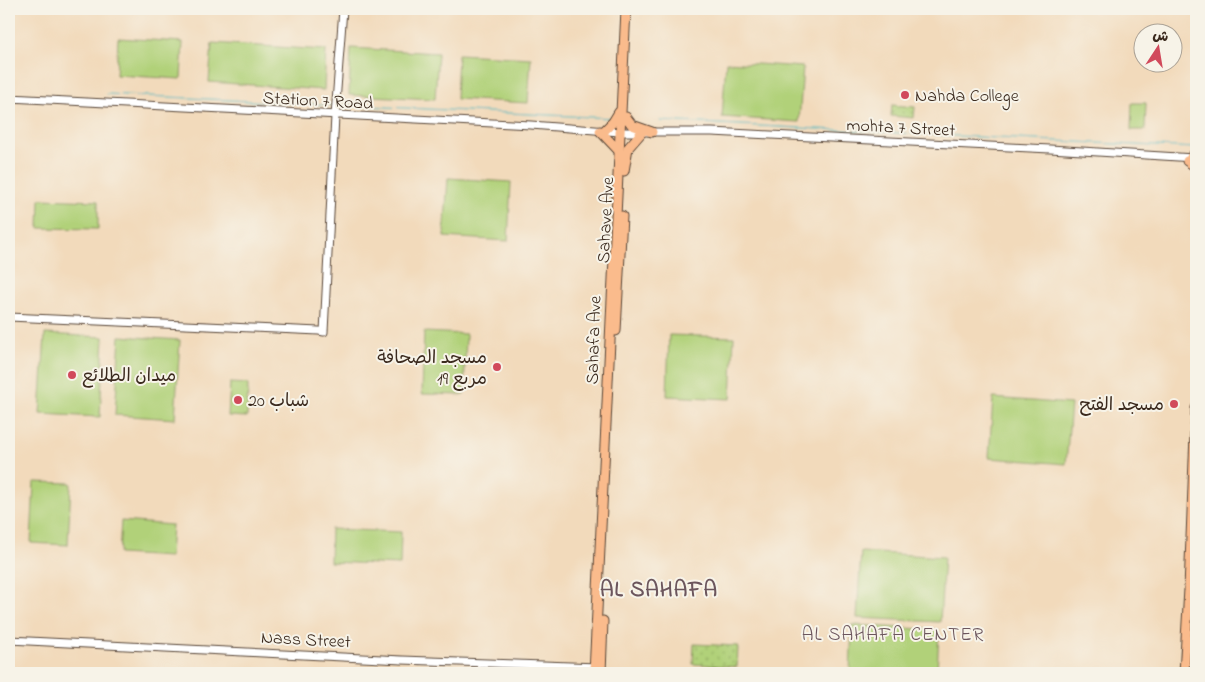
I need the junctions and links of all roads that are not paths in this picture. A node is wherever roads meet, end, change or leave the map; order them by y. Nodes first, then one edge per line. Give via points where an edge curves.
1 (343, 9) edge
2 (626, 9) edge
3 (631, 9) edge
4 (9, 98) edge
5 (623, 113) junction
6 (335, 116) junction
7 (602, 131) junction
8 (623, 132) junction
9 (647, 132) junction
10 (619, 151) junction
11 (1193, 158) edge
12 (1196, 167) edge
13 (624, 171) junction
14 (9, 316) edge
15 (1196, 408) edge
16 (9, 640) edge
17 (598, 670) edge
18 (1184, 673) edge

1 - 6 street
2 - 5 main road
3 - 5 main road, Sahave Ave
4 - 6 street, Station 7 Road
5 - 7 main road
5 - 8 main road, Sahave Ave
5 - 9 main road via 632,125
6 - 7 street, Station 7 Road
6 - 14 street via 324,332
7 - 8 street, Station 7 Road
7 - 10 main road
8 - 9 street, mohta 7 Street
8 - 10 main road, Sahafa Ave
8 - 13 main road, Sahave Ave
9 - 11 street, mohta 7 Street via 712,132 1050,148
9 - 13 main road via 628,148
10 - 17 main road, Sahafa Ave
11 - 12 main road
13 - 17 main road, Sahave Ave
15 - 18 main road
16 - 17 street, Nass Street

